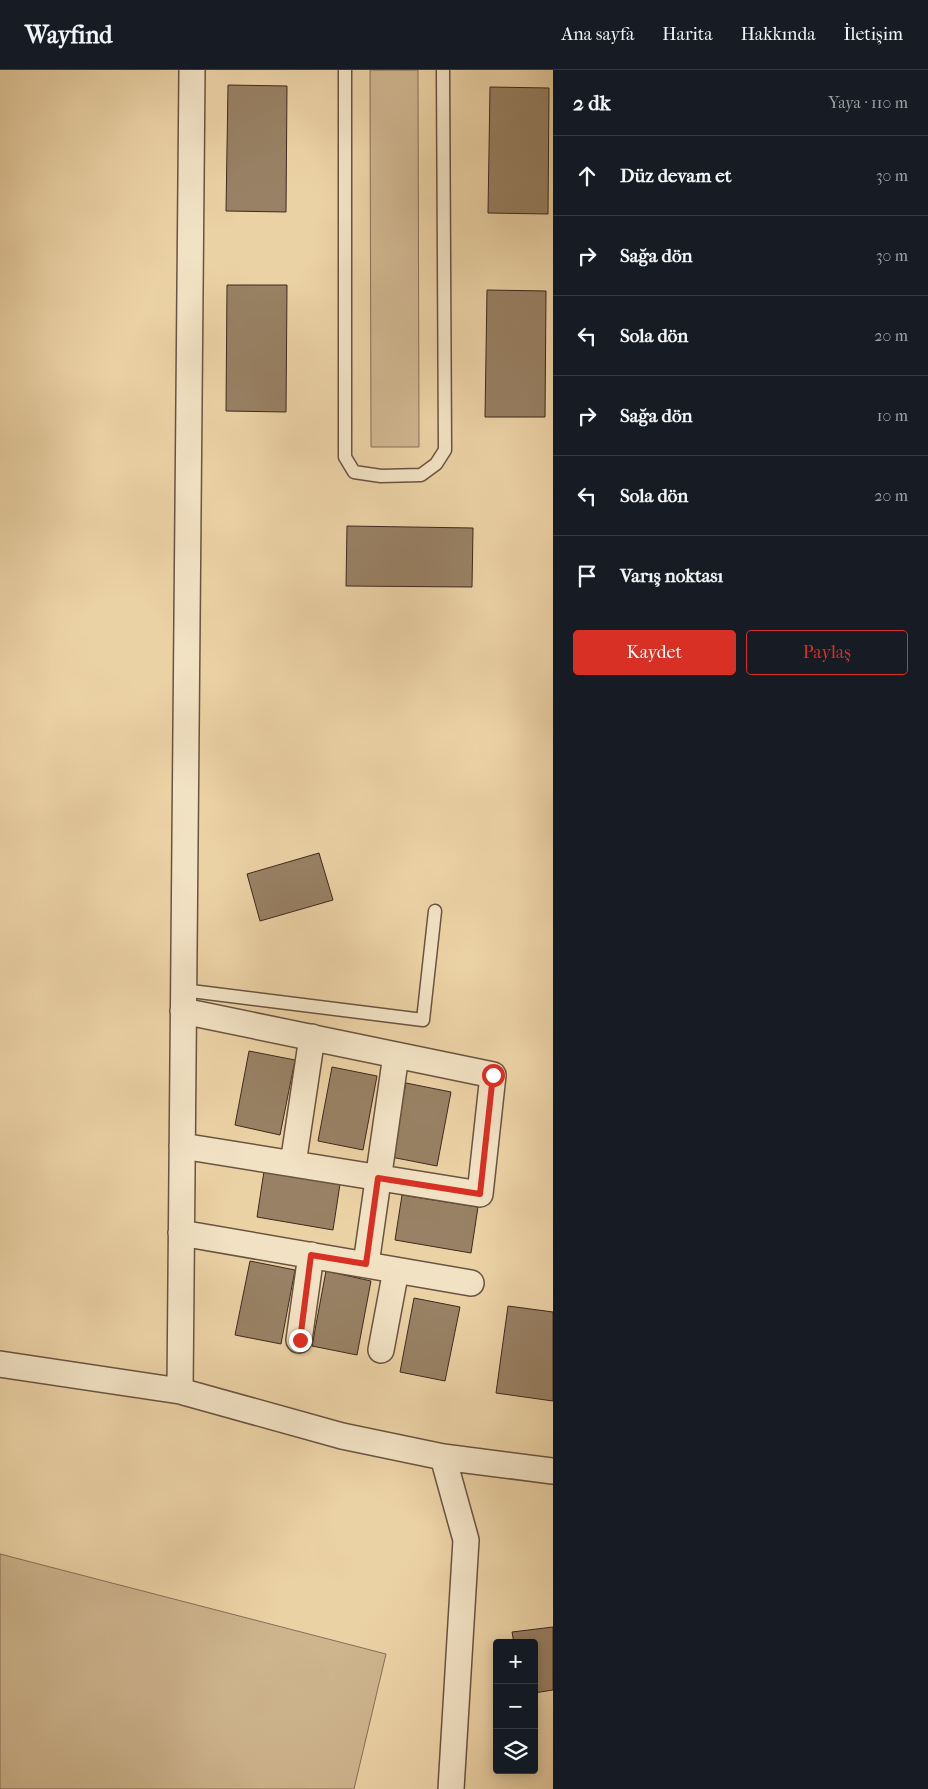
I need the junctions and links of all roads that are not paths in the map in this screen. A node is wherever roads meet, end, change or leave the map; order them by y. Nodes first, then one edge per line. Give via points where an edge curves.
1 (192, 70) edge
2 (345, 70) edge
3 (443, 70) edge
4 (435, 911) dead end
5 (183, 1000) junction
6 (312, 1037) junction
7 (396, 1055) junction
8 (182, 1146) junction
9 (293, 1164) junction
10 (378, 1178) junction
11 (181, 1232) junction
12 (311, 1255) junction
13 (366, 1264) junction
14 (396, 1270) junction
15 (471, 1283) dead end
16 (300, 1340) dead end
17 (381, 1350) dead end
18 (0, 1364) edge
19 (180, 1391) junction
20 (443, 1457) junction
21 (553, 1472) edge
22 (451, 1789) edge

1 - 5 street
2 - 3 lane via 345,457 354,472 381,476 421,475 436,464 446,450
4 - 5 lane via 423,1020
5 - 6 street
5 - 8 street
6 - 7 street
6 - 9 street
7 - 10 street
7 - 10 street via 493,1075 480,1194
8 - 9 street
8 - 11 street
9 - 10 street
10 - 13 street
11 - 12 street
11 - 19 street
12 - 13 street
12 - 16 street
13 - 14 street
14 - 15 street
14 - 17 street
18 - 19 street
19 - 20 street via 342,1436
20 - 21 street
20 - 22 street via 466,1540

